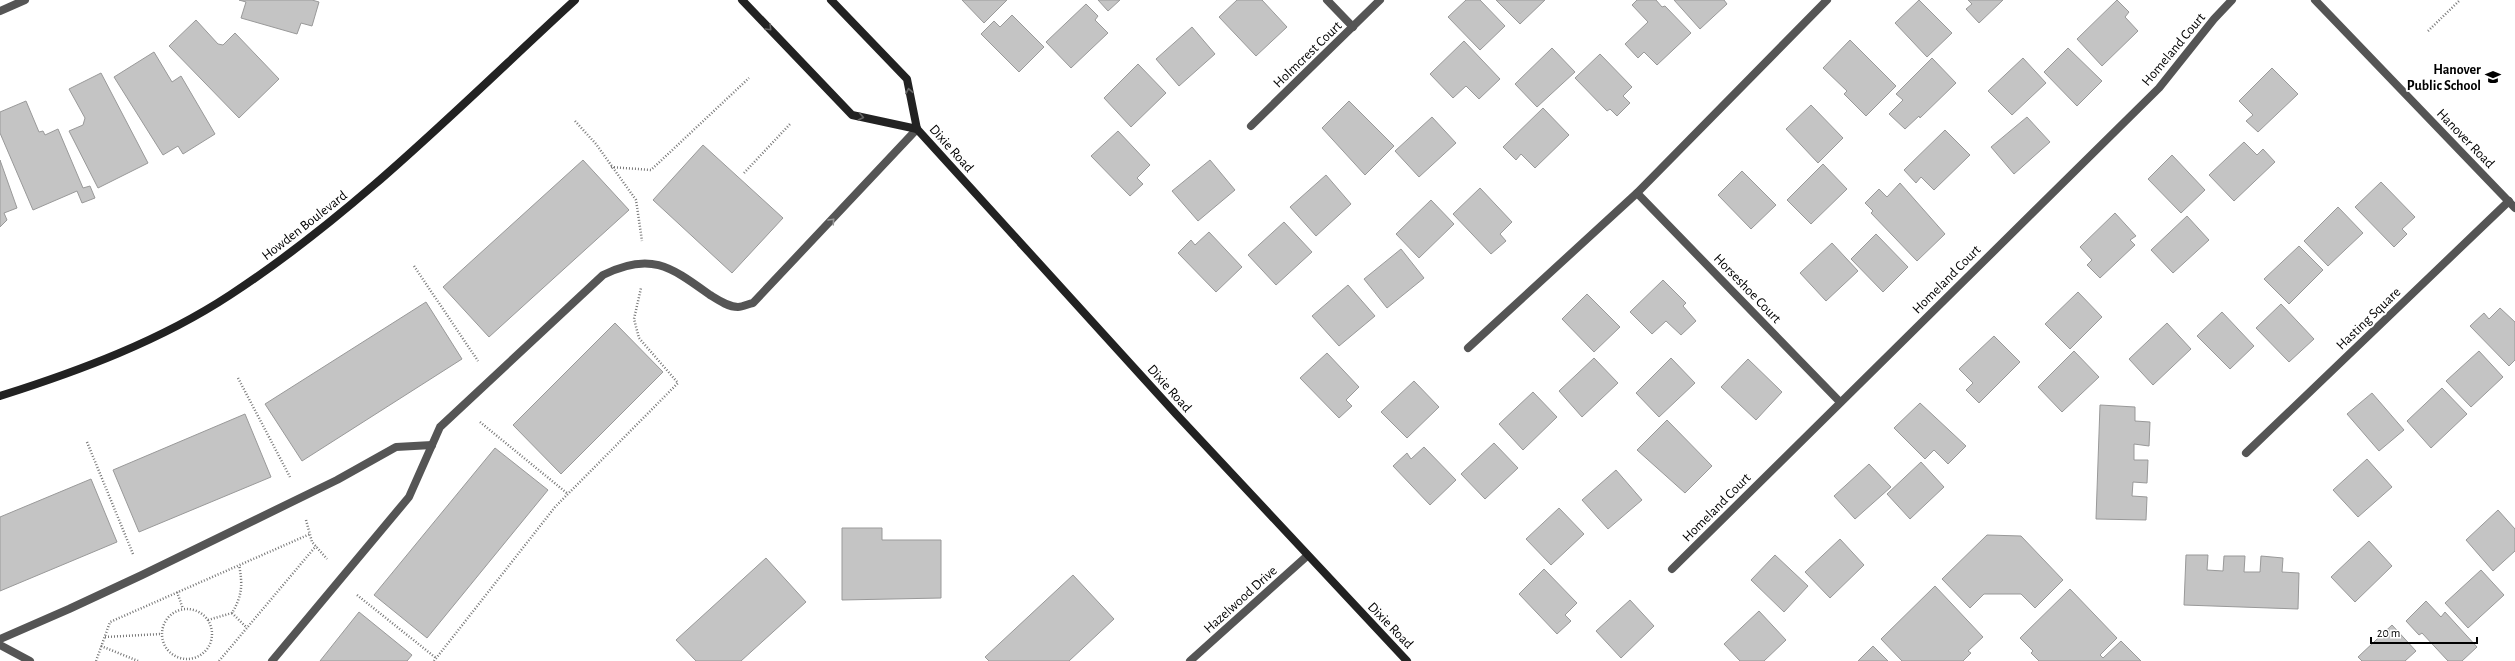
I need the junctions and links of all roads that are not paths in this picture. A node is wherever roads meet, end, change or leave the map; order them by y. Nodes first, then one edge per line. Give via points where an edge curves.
1 (25, 0) edge
2 (575, 0) edge
3 (742, 0) edge
4 (831, 0) edge
5 (1327, 0) edge
6 (1380, 0) edge
7 (1827, 0) edge
8 (2232, 0) edge
9 (2315, 0) edge
10 (0, 11) edge
11 (1353, 27) junction
12 (1252, 126) dead end
13 (917, 129) junction
14 (1637, 193) junction
15 (2509, 201) junction
16 (2515, 208) edge
17 (1468, 348) dead end
18 (0, 396) edge
19 (1840, 402) junction
20 (432, 445) junction
21 (2246, 453) dead end
22 (1307, 556) junction
23 (1672, 569) dead end
24 (0, 639) edge
25 (0, 645) edge
26 (30, 661) edge
27 (272, 661) edge
28 (1190, 661) edge
29 (1407, 661) edge

1 - 10 street
2 - 18 main road, Howden Boulevard via 355,203 297,249 229,296 145,342 55,379
3 -> 13 main road, Dixie Road via 852,115
13 -> 4 main road, Dixie Road via 907,79
5 - 11 street
6 - 11 street, Holmcrest Court
7 - 14 street
8 - 19 street, Homeland Court via 2158,88
9 - 15 street, Hanover Road
11 - 12 street, Holmcrest Court
20 -> 13 street via 440,427 461,407 603,274 623,264 666,266 722,303 737,307 753,303
13 - 22 main road, Dixie Road
14 - 17 street
14 - 19 street, Horseshoe Court
15 - 16 street, Hanover Road
15 - 21 street, Hasting Square
19 - 23 street, Homeland Court
20 - 24 street via 396,447 142,575
20 - 27 street via 409,497
22 - 28 street, Hazelwood Drive
22 - 29 main road, Dixie Road
25 - 26 street

